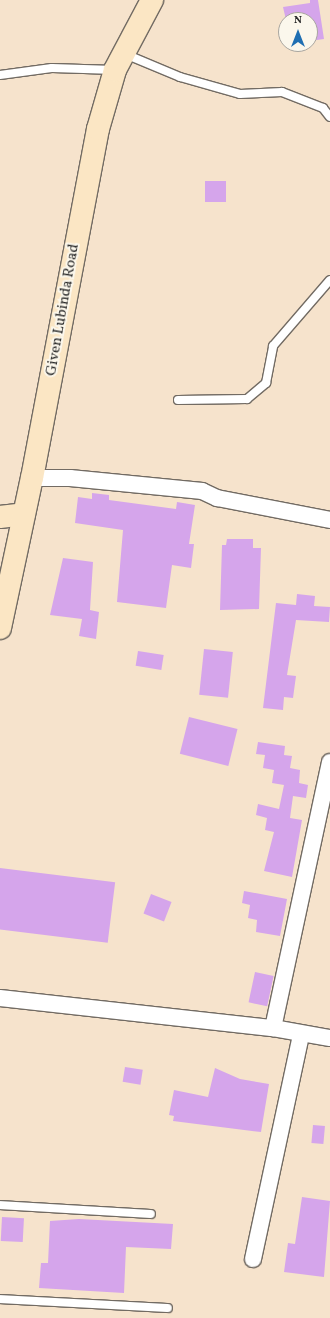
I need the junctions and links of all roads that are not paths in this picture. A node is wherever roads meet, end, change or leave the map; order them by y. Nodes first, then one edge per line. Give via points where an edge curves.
1 (152, 0) edge
2 (120, 62) junction
3 (0, 75) edge
4 (330, 117) edge
5 (330, 280) edge
6 (178, 400) dead end
7 (32, 478) junction
8 (24, 514) junction
9 (0, 517) edge
10 (330, 520) edge
11 (0, 628) edge
12 (330, 762) edge
13 (0, 998) edge
14 (273, 1028) junction
15 (301, 1035) junction
16 (330, 1038) edge
17 (0, 1206) edge
18 (151, 1214) dead end
19 (253, 1259) dead end
20 (0, 1299) edge
21 (168, 1308) dead end

1 - 2 street, Given Lubinda Road
2 - 3 lane
2 - 4 lane via 240,94 282,92 322,108
2 - 7 street, Given Lubinda Road via 104,104 84,196
5 - 6 lane via 273,346 266,383 247,399
7 - 8 street, Given Lubinda Road
7 - 10 street via 70,478 202,491 217,498
8 - 9 street
8 - 11 street, Given Lubinda Road
12 - 14 street
13 - 14 street
14 - 15 street
15 - 16 street
15 - 19 street
17 - 18 lane
20 - 21 lane

